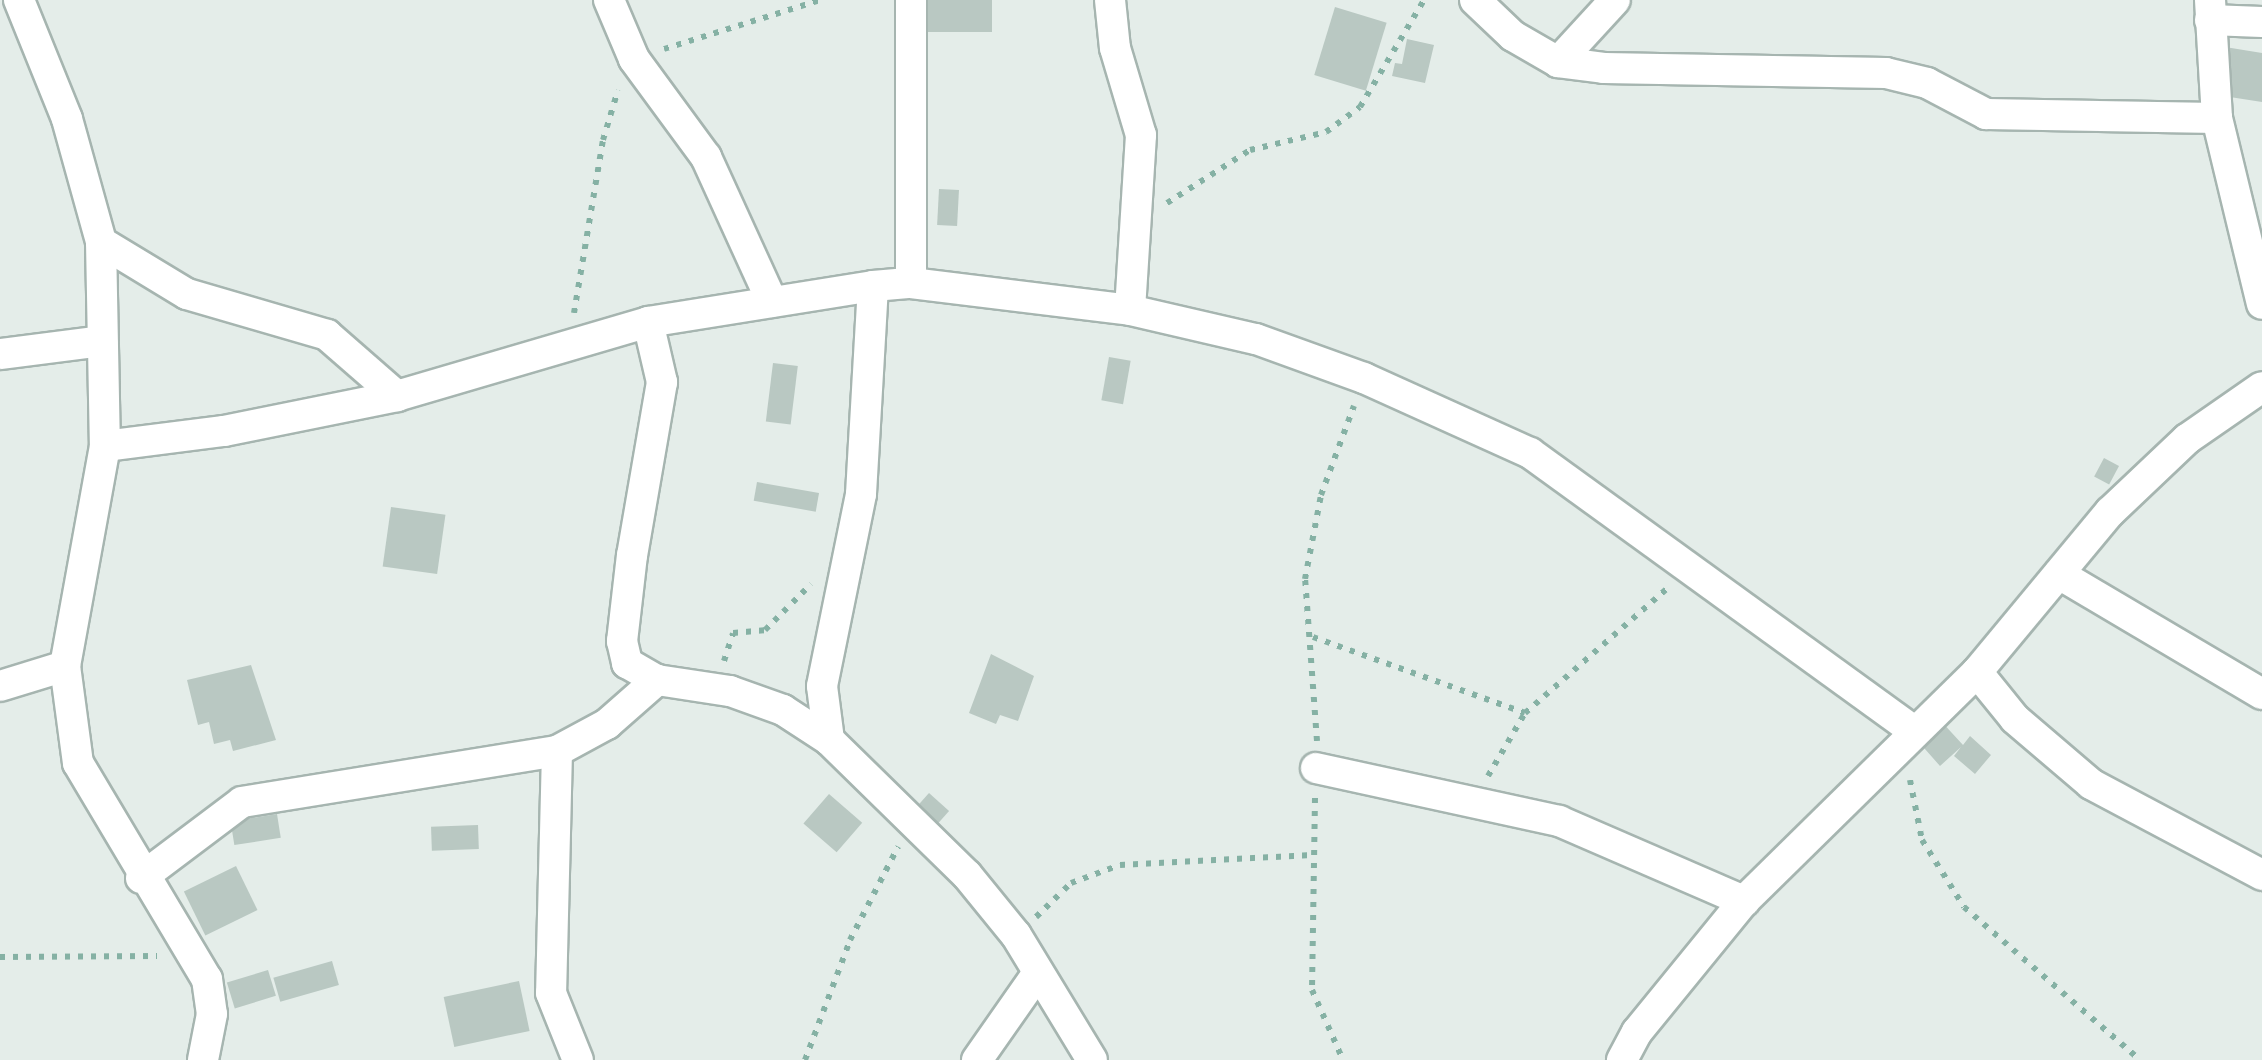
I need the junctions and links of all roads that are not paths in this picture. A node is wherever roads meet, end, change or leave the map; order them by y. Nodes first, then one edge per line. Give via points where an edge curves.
1 (19, 0) edge
2 (610, 0) edge
3 (911, 0) edge
4 (1110, 0) edge
5 (1475, 0) edge
6 (1616, 0) edge
7 (2210, 10) edge
8 (2262, 22) edge
9 (1558, 62) junction
10 (2217, 118) junction
11 (101, 242) junction
12 (911, 283) junction
13 (873, 286) junction
14 (772, 302) junction
15 (2262, 304) edge
16 (1130, 310) junction
17 (648, 322) junction
18 (102, 341) junction
19 (0, 354) edge
20 (2262, 387) edge
21 (397, 396) junction
22 (105, 446) junction
23 (2059, 574) junction
24 (65, 666) junction
25 (1977, 672) junction
26 (657, 680) junction
27 (0, 686) edge
28 (2262, 694) edge
29 (1912, 734) junction
30 (829, 740) junction
31 (557, 751) junction
32 (1316, 768) road end
33 (2262, 876) edge
34 (141, 878) junction
35 (1744, 902) junction
36 (1038, 973) junction
37 (203, 1060) edge
38 (578, 1060) edge
39 (977, 1060) edge
40 (1092, 1060) edge
41 (1622, 1060) edge

1 - 11 street via 67,118
2 - 14 street via 636,61 706,157
3 - 12 street
4 - 16 street via 1115,48 1141,135
5 - 9 street via 1513,36
6 - 9 street
7 - 8 street
7 - 10 street
9 - 10 street via 1886,73 1927,83 1986,114
10 - 15 street
11 - 18 street
11 - 21 street via 186,294 327,335
12 - 13 street
12 - 16 street
13 - 14 street
13 - 30 street via 870,394 851,563 824,662
14 - 17 street
16 - 29 street via 1256,339 1364,378 1530,453
17 - 21 street
17 - 26 street via 662,382 622,641 627,663
18 - 19 street
18 - 22 street
20 - 23 street via 2187,439 2110,512
21 - 22 street via 224,431
22 - 24 street
23 - 25 street
23 - 28 street
24 - 27 street
24 - 34 street via 78,763
25 - 29 street
25 - 33 street via 2015,719 2091,784
26 - 30 street via 730,691 782,710
26 - 31 street via 607,724
29 - 35 street
30 - 36 street via 1016,934
31 - 34 street via 242,802
31 - 38 street via 551,992
32 - 35 street via 1476,799 1635,849
34 - 37 street via 206,979 212,1014
35 - 41 street via 1637,1032
36 - 39 street
36 - 40 street

